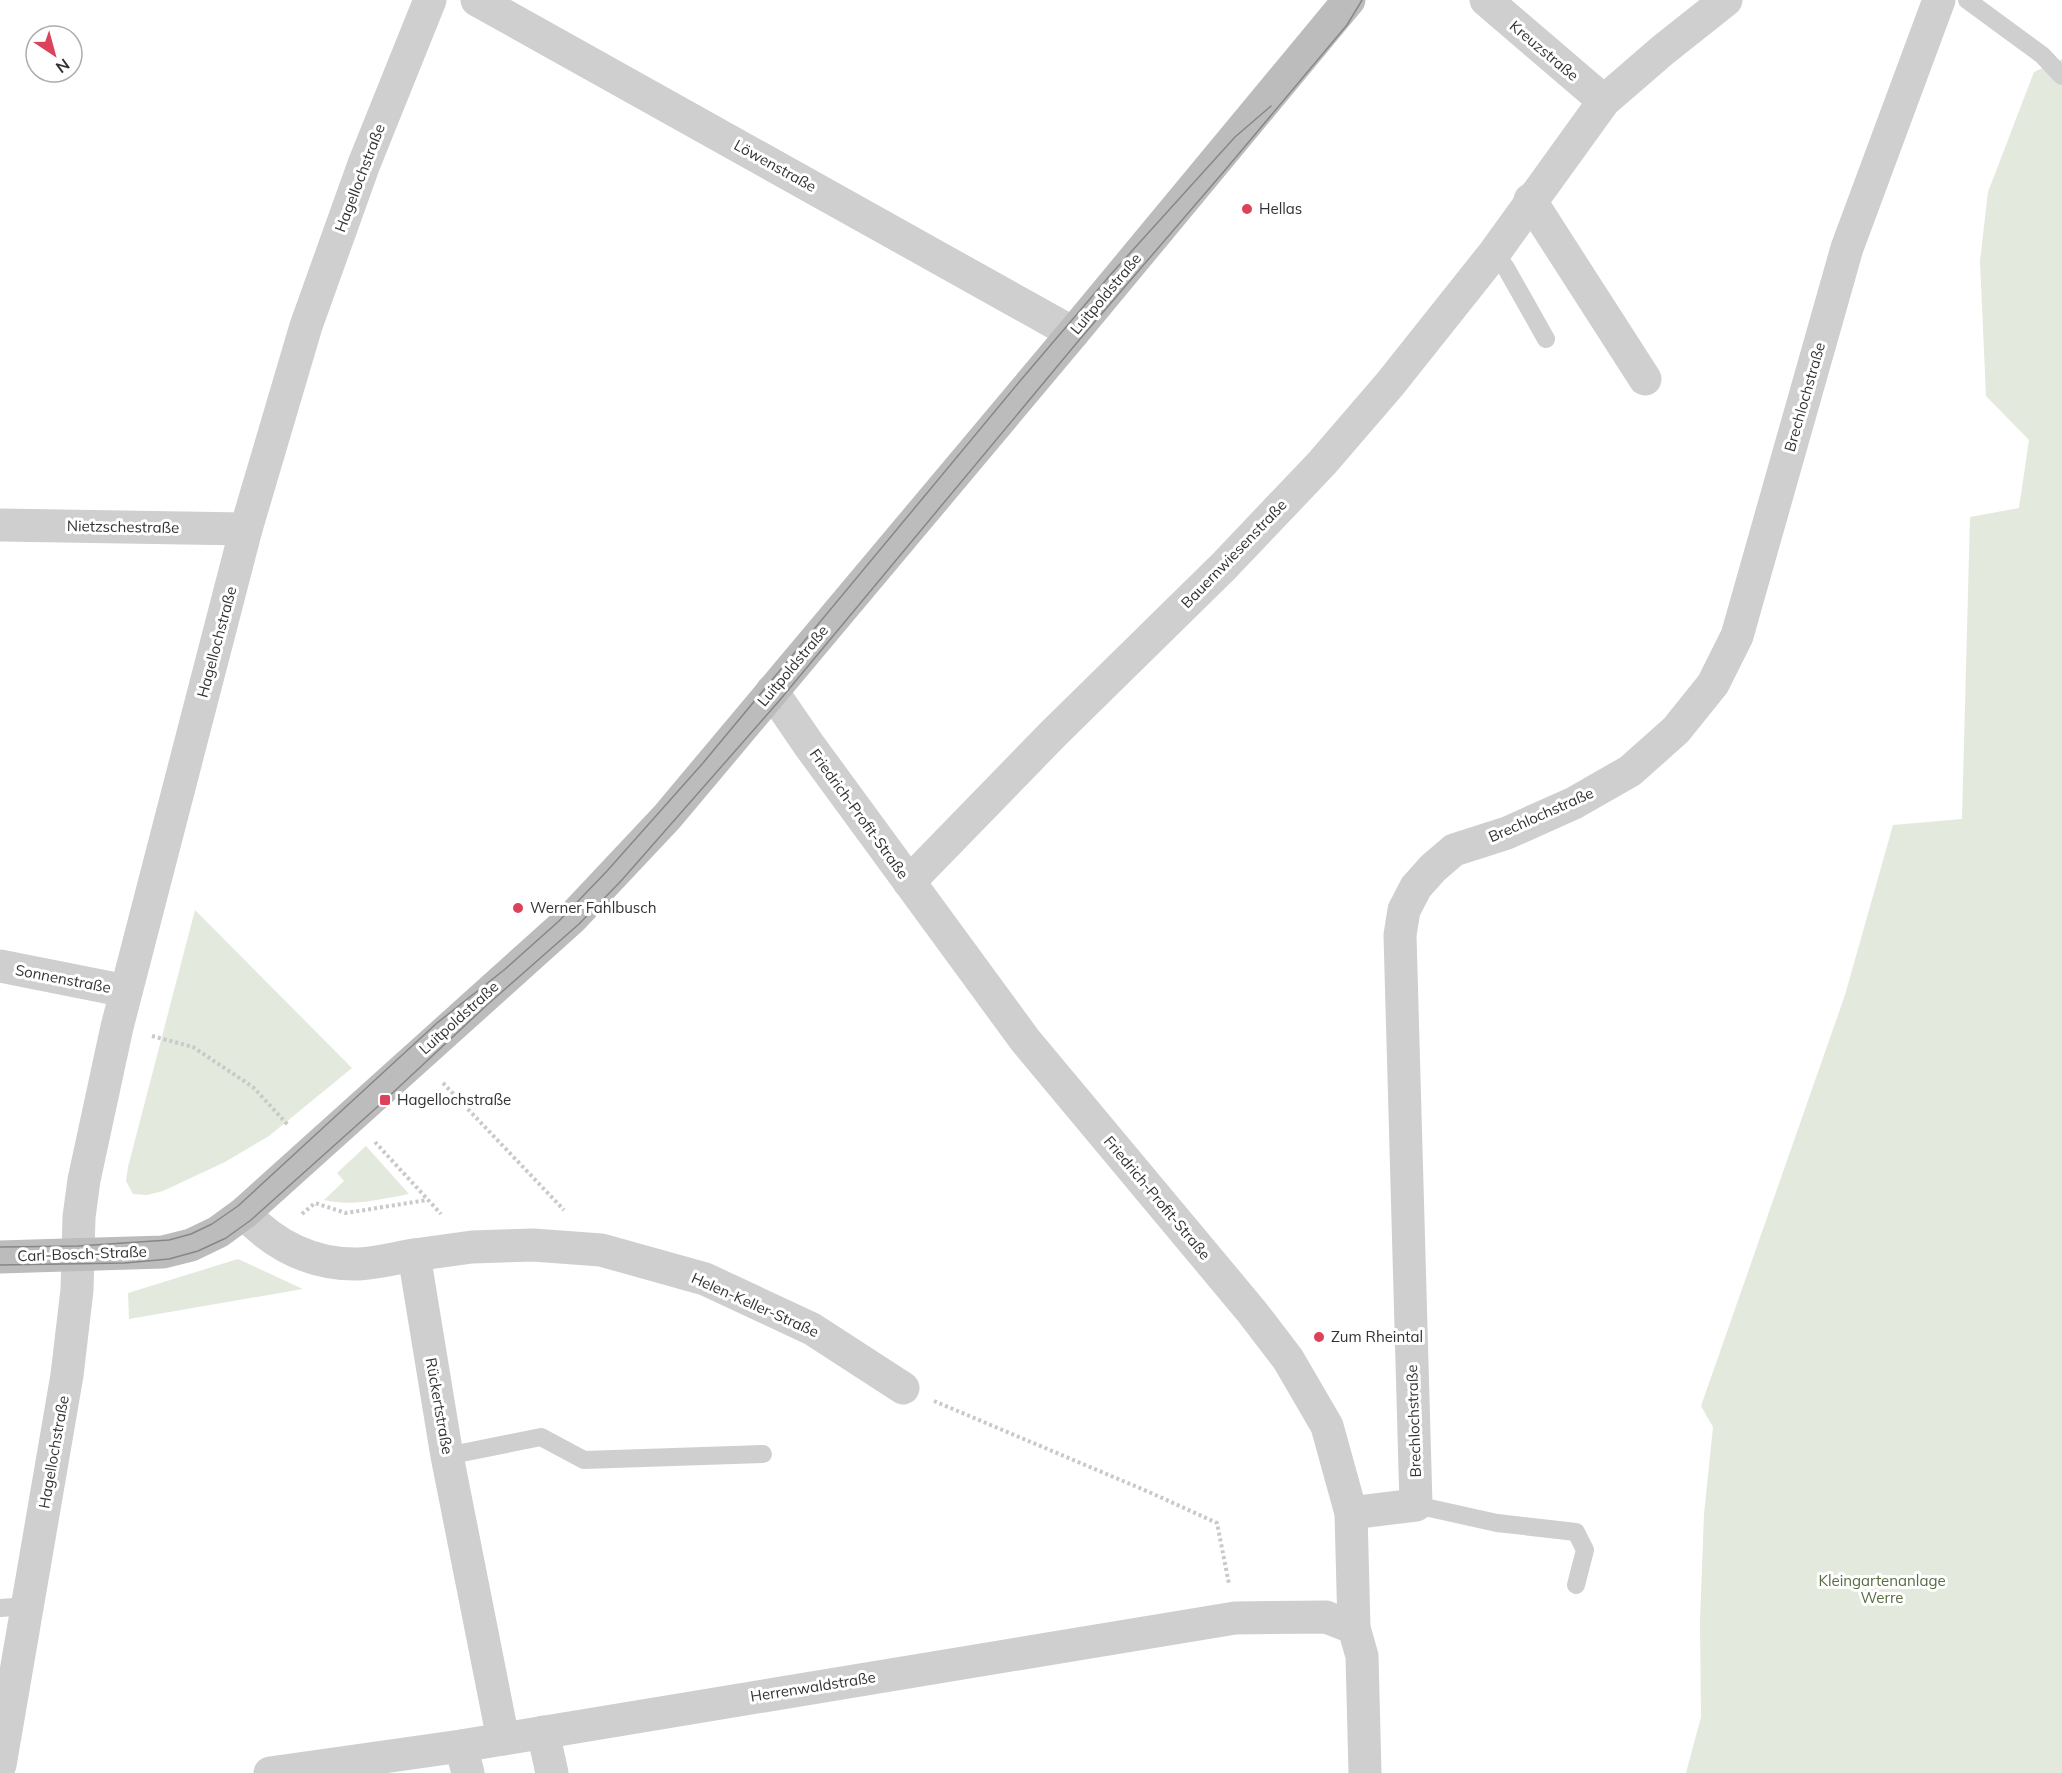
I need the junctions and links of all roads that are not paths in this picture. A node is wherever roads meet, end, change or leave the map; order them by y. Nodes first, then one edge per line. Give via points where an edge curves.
1 (430, 0) edge
2 (477, 0) edge
3 (1349, 0) edge
4 (1486, 0) edge
5 (1726, 0) edge
6 (1939, 0) edge
7 (1967, 0) edge
8 (2062, 76) edge
9 (1604, 101) junction
10 (1530, 200) junction
11 (1495, 252) junction
12 (1073, 333) junction
13 (1546, 339) dead end
14 (1644, 379) dead end
15 (0, 525) edge
16 (246, 529) junction
17 (772, 691) junction
18 (909, 882) junction
19 (0, 966) edge
20 (126, 992) junction
21 (244, 1213) junction
22 (163, 1252) joint
23 (414, 1255) junction
24 (78, 1256) junction
25 (0, 1257) edge
26 (903, 1388) road end
27 (763, 1454) dead end
28 (447, 1456) junction
29 (1416, 1505) junction
30 (1351, 1513) junction
31 (1576, 1585) dead end
32 (14, 1607) edge
33 (1354, 1628) junction
34 (543, 1732) junction
35 (503, 1739) junction
36 (464, 1760) edge
37 (0, 1765) edge
38 (270, 1773) edge
39 (552, 1773) edge
40 (1365, 1773) edge

1 - 16 street, Hagellochstraße via 364,164 306,326
2 - 12 street, Löwenstraße
3 - 12 street, Luitpoldstraße
4 - 9 street, Kreuzstraße
5 - 9 street, Bauernwiesenstraße
6 - 29 street, Brechlochstraße via 1847,248 1737,636 1713,684 1676,730 1630,771 1574,804 1507,833 1454,850 1422,881 1404,910 1400,935
7 - 8 lane via 2042,55
9 - 10 street, Bauernwiesenstraße
10 - 11 street, Bauernwiesenstraße
10 - 14 street
11 - 13 lane
11 - 18 street, Bauernwiesenstraße via 1322,463
12 - 17 street, Luitpoldstraße
15 - 16 street, Nietzschestraße
16 - 20 street, Hagellochstraße
17 - 18 street, Friedrich-Profit-Straße
17 - 21 street, Luitpoldstraße via 667,817 572,918
18 - 30 street, Friedrich-Profit-Straße via 1025,1040 1288,1359 1327,1426
19 - 20 street, Sonnenstraße
20 - 24 street, Hagellochstraße via 84,1179
21 - 22 street, Luitpoldstraße via 218,1232
21 - 23 street via 273,1240 318,1260 359,1264
22 - 24 street, Carl-Bosch-Straße
23 - 26 street, Helen-Keller-Straße via 472,1247 533,1245 602,1250 716,1284 812,1329
23 - 28 street, Rückertstraße
24 - 25 street, Carl-Bosch-Straße
24 - 32 street, Hagellochstraße via 67,1375
27 - 28 lane via 584,1460 541,1437
28 - 35 street, Rückertstraße
29 - 30 street
29 - 31 lane via 1497,1523 1576,1532 1585,1550
30 - 33 street, Friedrich-Profit-Straße
32 - 37 street, Hagellochstraße
33 - 34 street, Herrenwaldstraße via 1326,1617 1235,1618
33 - 40 street, Friedrich-Profit-Straße via 1362,1656
34 - 35 street, Herrenwaldstraße
34 - 39 street
35 - 36 street, Herrenwaldstraße
36 - 38 street, Herrenwaldstraße

